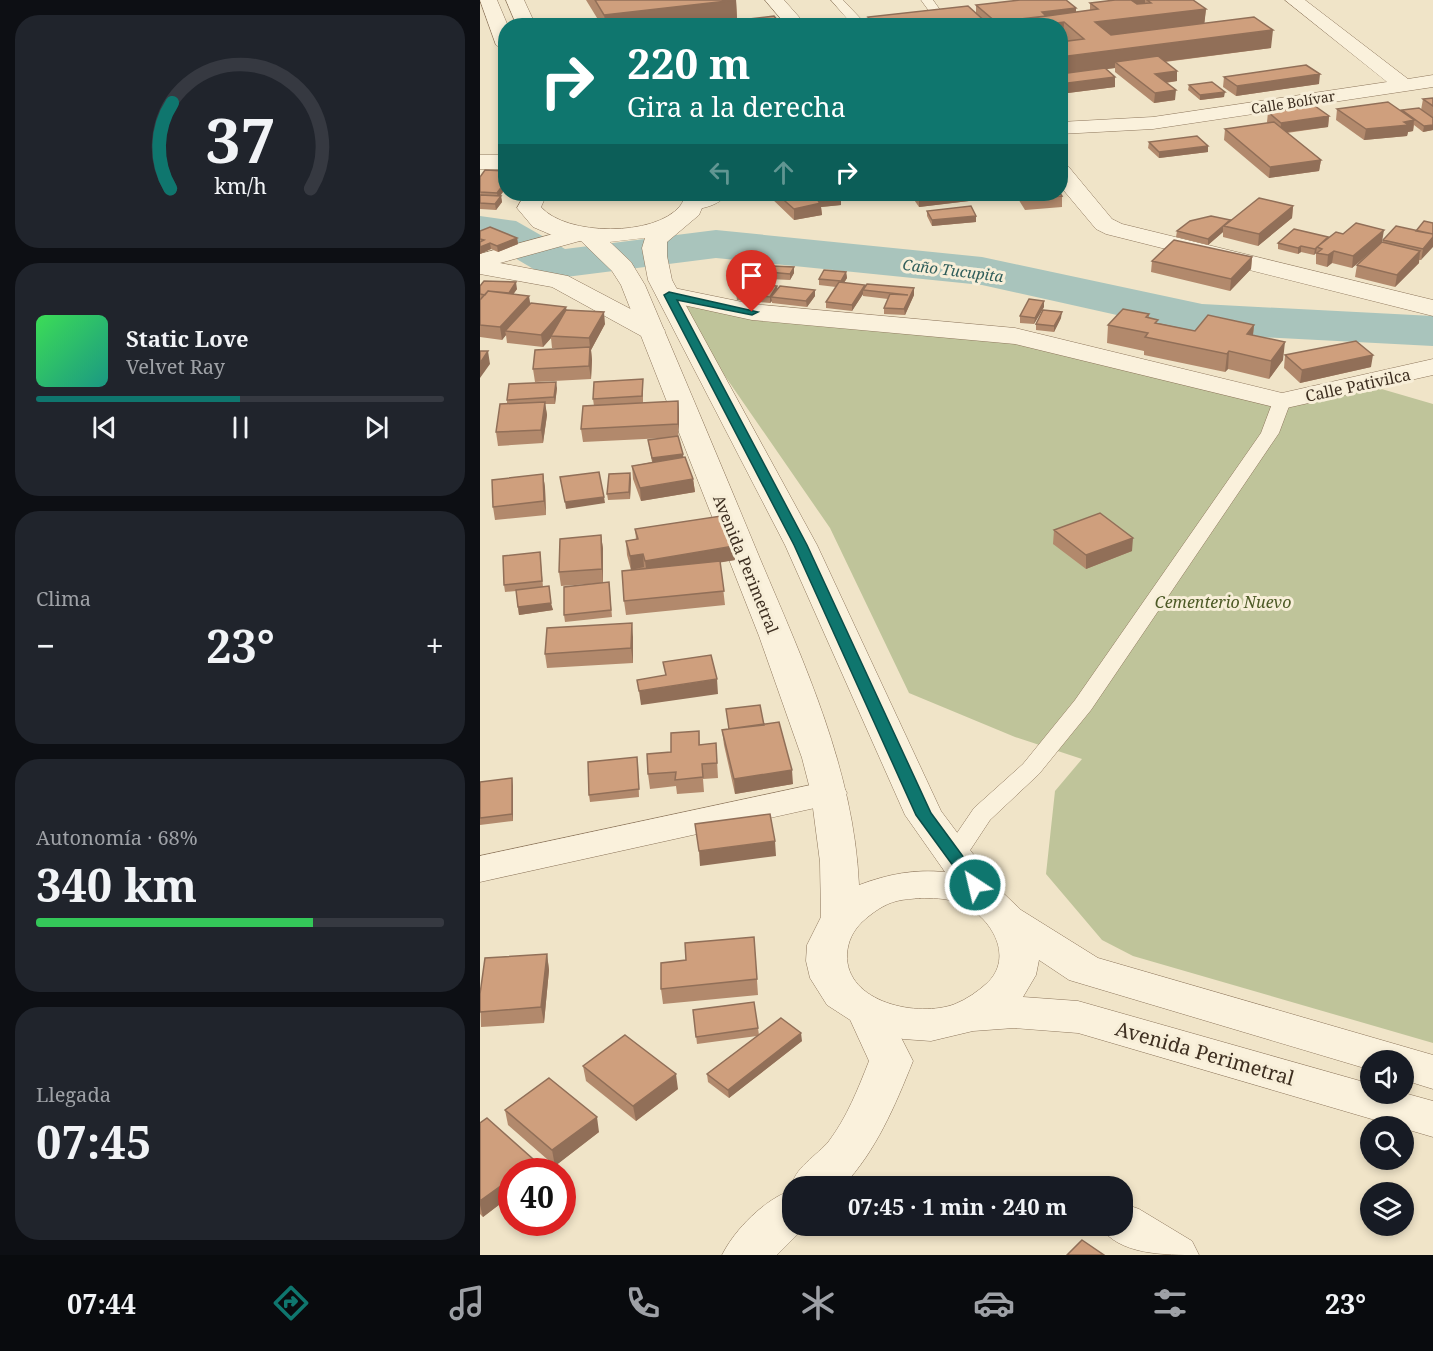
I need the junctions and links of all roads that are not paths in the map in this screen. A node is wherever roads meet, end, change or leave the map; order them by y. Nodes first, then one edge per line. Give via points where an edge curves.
1 (488, 0) edge
2 (515, 0) edge
3 (774, 0) edge
4 (837, 0) edge
5 (927, 0) edge
6 (1294, 0) edge
7 (523, 18) edge
8 (791, 18) edge
9 (853, 18) edge
10 (897, 18) edge
11 (498, 25) edge
12 (1433, 81) edge
13 (1404, 85) junction
14 (1153, 123) junction
15 (1068, 128) edge
16 (1068, 145) edge
17 (480, 162) edge
18 (498, 162) edge
19 (1068, 181) edge
20 (532, 201) edge
21 (698, 202) edge
22 (599, 247) junction
23 (480, 261) edge
24 (480, 267) edge
25 (669, 295) junction
26 (1433, 308) edge
27 (652, 331) junction
28 (1430, 369) edge
29 (1282, 401) junction
30 (829, 793) junction
31 (954, 855) junction
32 (480, 869) edge
33 (996, 909) junction
34 (840, 916) junction
35 (868, 1013) junction
36 (974, 1016) junction
37 (1361, 1050) edge
38 (1414, 1066) edge
39 (1433, 1072) edge
40 (1433, 1119) edge
41 (824, 1176) edge
42 (782, 1219) edge
43 (1133, 1230) edge
44 (746, 1255) edge
45 (1175, 1255) edge

1 - 11 street
2 - 7 street
3 - 8 street
4 - 9 lane
5 - 10 lane via 937,14
6 - 13 street
12 - 13 street, Calle Bolívar
13 - 14 street, Calle Bolívar
14 - 15 street, Calle Bolívar
14 - 16 street, Calle Bolívar
17 - 18 street
19 - 26 street via 1104,224 1114,230
20 - 22 street via 529,208 536,219
21 - 22 street via 641,232
21 - 25 street via 653,242 660,280
22 - 23 street via 540,245
22 - 27 street, Avenida Perimetral via 633,285
24 - 27 street via 559,282
25 - 29 street via 752,312 1016,336
25 - 31 street via 801,545 924,815
27 - 30 street, Avenida Perimetral via 776,636
28 - 29 street, Calle Pativilca
29 - 31 lane via 1270,433 1083,705 1031,769 982,814
30 - 32 street
30 - 34 street, Avenida Perimetral via 839,862
31 - 33 street
33 - 34 street via 945,885 920,884 888,888
33 - 36 street via 1017,938 1020,957 1016,976 1001,998
33 - 37 street via 1084,969
34 - 35 street via 824,950 829,974 842,995
35 - 36 street via 903,1023 942,1024
35 - 41 street via 891,1061 873,1107 844,1155
36 - 40 street, Avenida Perimetral via 1014,1012 1078,1017
38 - 39 street
42 - 44 street
43 - 45 street

